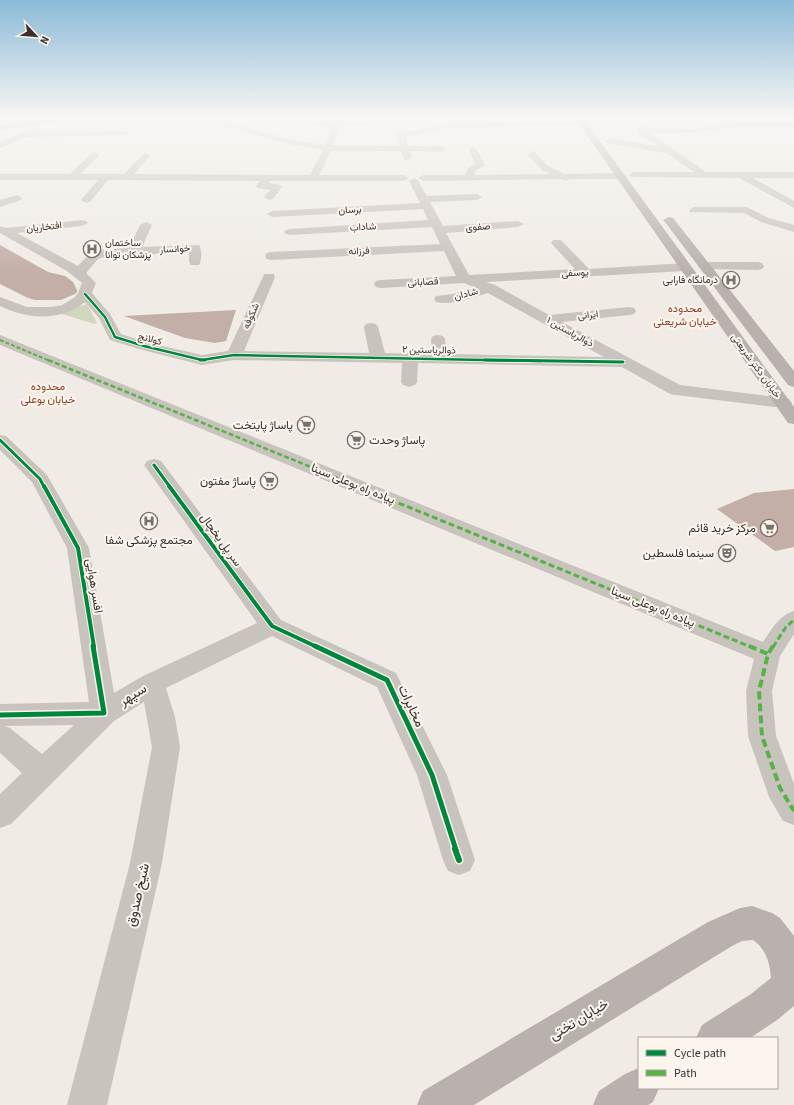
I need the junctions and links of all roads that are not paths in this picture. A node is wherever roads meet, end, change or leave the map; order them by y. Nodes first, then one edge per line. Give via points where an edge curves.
1 (39, 170) edge
2 (80, 170) edge
3 (134, 170) edge
4 (317, 170) edge
5 (409, 170) edge
6 (472, 170) edge
7 (548, 170) edge
8 (616, 170) edge
9 (630, 170) edge
10 (697, 170) edge
11 (634, 175) junction
12 (704, 175) junction
13 (742, 175) junction
14 (794, 175) edge
15 (620, 176) junction
16 (0, 177) edge
17 (28, 178) junction
18 (72, 178) junction
19 (105, 178) junction
20 (126, 178) junction
21 (146, 178) junction
22 (266, 178) junction
23 (313, 178) junction
24 (325, 178) junction
25 (413, 178) junction
26 (469, 178) junction
27 (565, 178) junction
28 (643, 186) dead end
29 (583, 187) dead end
30 (138, 188) dead end
31 (321, 189) dead end
32 (775, 194) junction
33 (794, 194) edge
34 (269, 197) dead end
35 (477, 197) dead end
36 (16, 198) dead end
37 (86, 200) dead end
38 (320, 201) dead end
39 (425, 202) junction
40 (0, 204) edge
41 (794, 205) edge
42 (661, 210) dead end
43 (694, 210) dead end
44 (326, 211) junction
45 (272, 214) dead end
46 (447, 217) dead end
47 (82, 223) dead end
48 (436, 223) junction
49 (518, 224) dead end
50 (146, 225) dead end
51 (794, 229) edge
52 (3, 230) edge
53 (290, 232) dead end
54 (20, 239) junction
55 (557, 243) dead end
56 (0, 244) edge
57 (448, 247) junction
58 (134, 251) junction
59 (271, 256) dead end
60 (195, 262) dead end
61 (705, 266) junction
62 (758, 266) dead end
63 (685, 267) junction
64 (586, 272) junction
65 (78, 274) junction
66 (269, 277) dead end
67 (464, 280) junction
68 (381, 284) dead end
69 (490, 288) junction
70 (87, 289) junction
71 (441, 299) dead end
72 (0, 301) edge
73 (629, 311) dead end
74 (547, 319) junction
75 (371, 326) dead end
76 (438, 339) dead end
77 (0, 340) edge
78 (234, 355) junction
79 (378, 358) junction
80 (410, 358) junction
81 (440, 359) junction
82 (623, 362) junction
83 (410, 382) dead end
84 (768, 382) junction
85 (794, 382) edge
86 (783, 403) junction
87 (794, 419) edge
88 (0, 440) edge
89 (154, 465) dead end
90 (794, 620) edge
91 (272, 626) junction
92 (768, 654) junction
93 (152, 683) junction
94 (104, 713) junction
95 (0, 715) edge
96 (0, 736) edge
97 (42, 772) junction
98 (794, 811) edge
99 (0, 814) edge
100 (459, 860) dead end
101 (717, 1037) edge
102 (638, 1089) edge
103 (87, 1105) edge
104 (437, 1105) edge
105 (613, 1105) edge

1 - 17 street
2 - 18 street
3 - 20 street
4 - 23 street
5 - 25 street
6 - 26 street
7 - 27 street
8 - 15 main road, خیابان دکتر شریعتی
9 - 11 main road
10 - 12 street
11 - 12 street
11 - 28 main road
12 - 13 street
13 - 14 street
13 - 32 street
15 - 27 street
15 - 63 main road, خیابان دکتر شریعتی
16 - 17 street
17 - 18 street
18 - 19 street
19 - 20 street
19 - 37 street
20 - 21 street
21 - 22 street
21 - 30 street
22 - 23 street
22 - 34 street via 262,186 277,186
23 - 24 street
24 - 25 street
24 - 31 street
25 - 26 street
25 - 39 street
26 - 27 street
27 - 29 street
32 - 33 street
32 - 41 street
35 - 39 street, برسان
36 - 40 street
38 - 44 street
39 - 44 street, برسان
39 - 48 street
42 - 61 main road, خیابان دکتر شریعتی
43 - 51 street via 746,210 765,220
44 - 45 street, برسان
46 - 48 street
47 - 52 street, افتخاریان
48 - 49 street, صفوی
48 - 53 street, شاداب
48 - 57 street
50 - 58 street
52 - 54 street, کولانج
54 - 56 street
54 - 65 street, کولانج via 66,264
55 - 64 street
57 - 59 street, فرزانه
57 - 67 street
58 - 60 street, خوانسار via 195,248
58 - 65 street, خوانسار via 97,254
61 - 62 street
61 - 85 main road, خیابان دکتر شریعتی
63 - 64 street, یوسفی
63 - 84 main road, خیابان دکتر شریعتی
64 - 67 street, یوسفی
65 - 70 street, کولانج via 83,276
66 - 78 street, شکوفه
67 - 68 street, قصابانی
67 - 69 street, ذوالریاستین ۱
69 - 71 street, شادان
69 - 74 street, ذوالریاستین ۱
70 - 72 street via 72,304 44,312 28,312
70 - 78 street, کولانج via 106,317 115,337 202,360
73 - 74 street, ایرانی
74 - 82 street, ذوالریاستین ۱
75 - 79 street
76 - 81 street
77 - 92 street, پیاده راه بوعلی سینا
78 - 79 street, ذوالریاستین ۲
79 - 80 street, ذوالریاستین ۲
80 - 81 street, ذوالریاستین ۲
80 - 83 street
81 - 82 street, ذوالریاستین ۲
82 - 86 street, ذوالریاستین ۱ via 676,390
84 - 85 main road
84 - 86 main road, خیابان دکتر شریعتی
86 - 87 main road, خیابان دکتر شریعتی
88 - 94 street, افسر هوایی via 40,479 78,548
89 - 91 street, سر پل یخچال
90 - 92 street via 786,627
91 - 93 street, سپهر
91 - 100 street, مخابرات via 387,680 432,775
92 - 98 street via 759,691 762,736 780,788
93 - 94 street, سپهر
93 - 103 street, شیخ صدوق via 166,747 146,862
94 - 95 street
94 - 97 street, سپهر
96 - 97 street
97 - 99 street, سپهر
101 - 104 main road, خیابان تختی via 770,1002 788,985 792,969 789,954 764,927 752,923 739,925 720,934
102 - 105 main road

